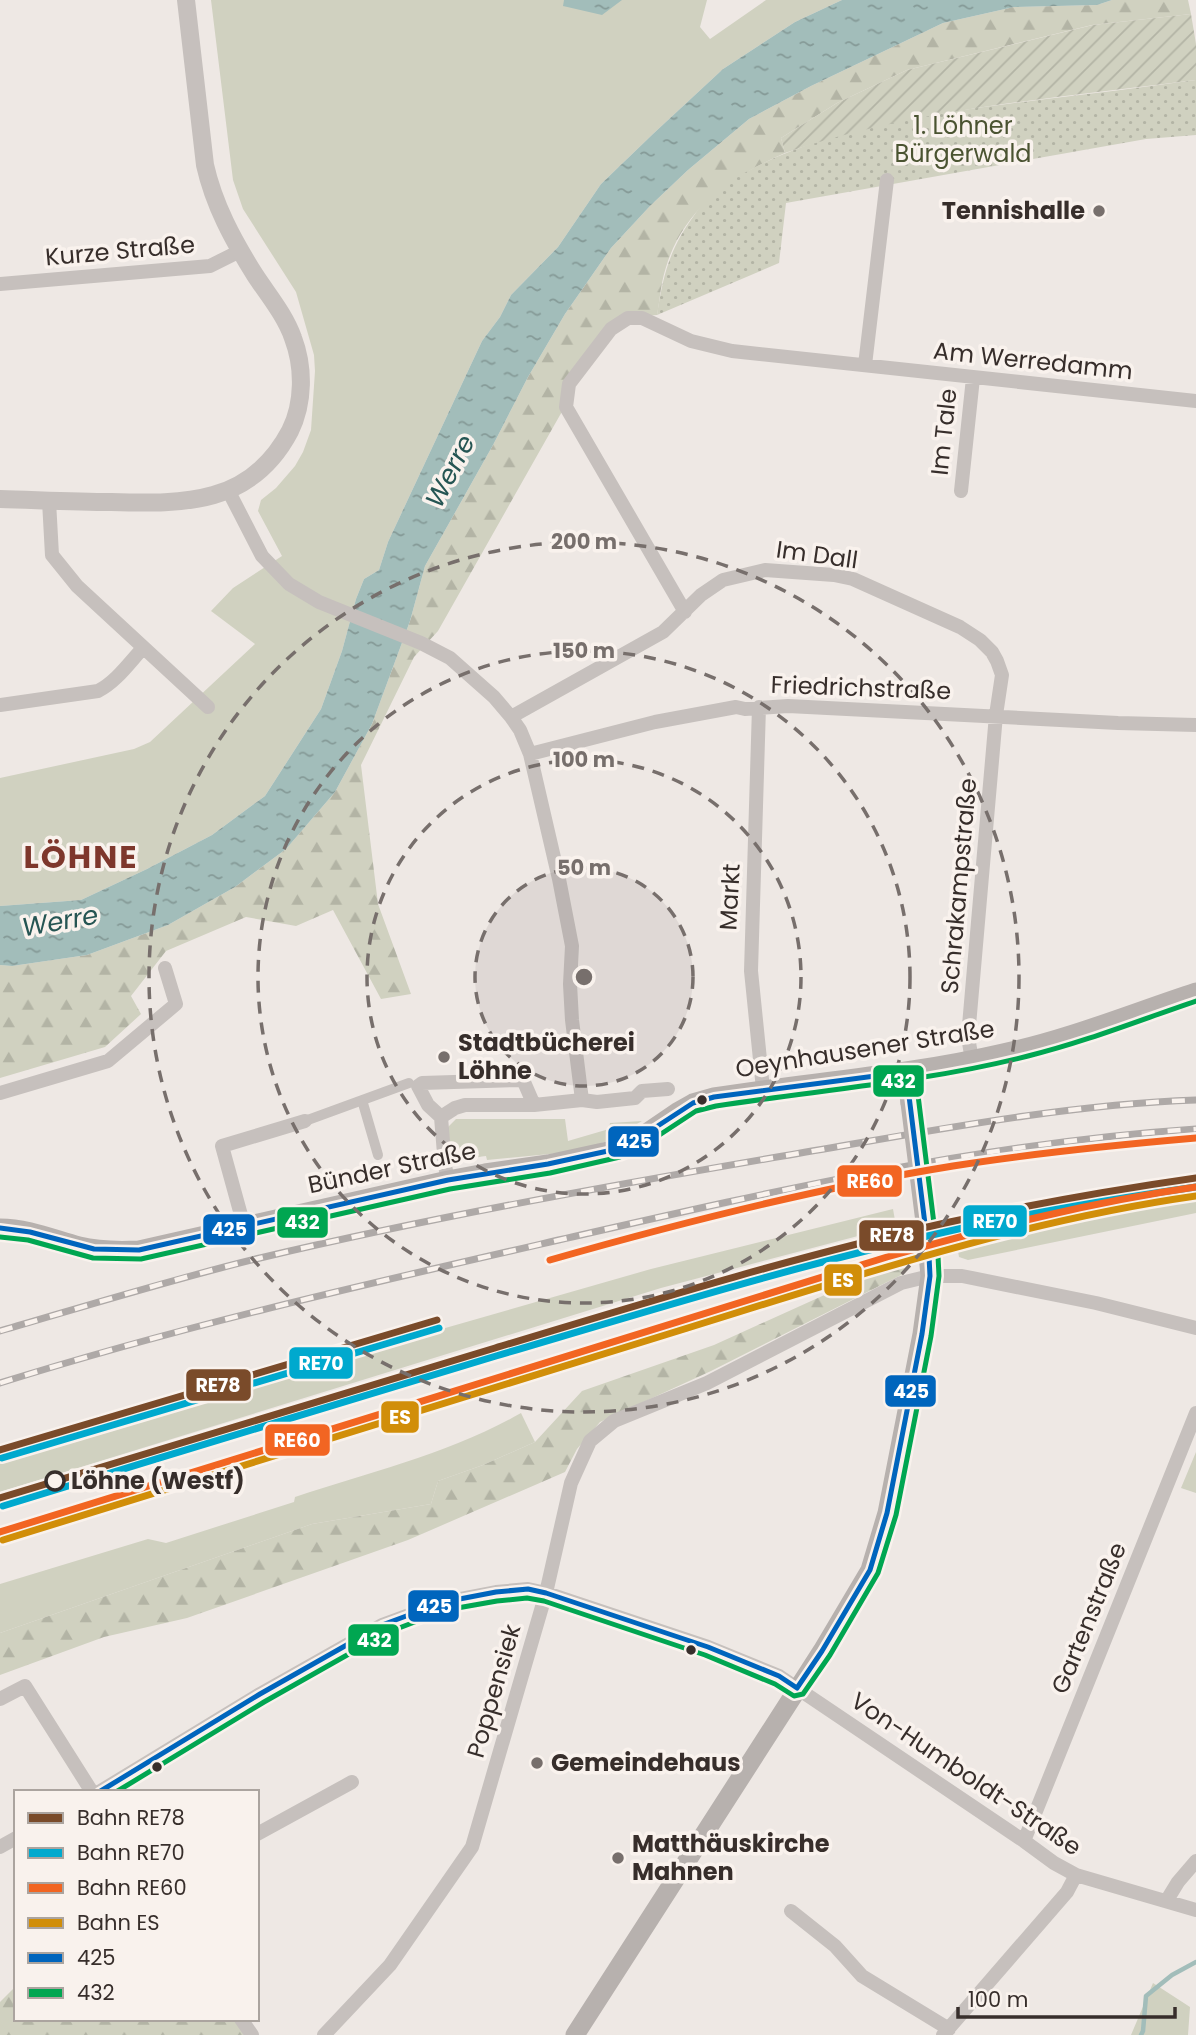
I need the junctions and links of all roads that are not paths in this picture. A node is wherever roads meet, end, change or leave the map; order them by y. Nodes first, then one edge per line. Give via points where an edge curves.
1 (186, 0) edge
2 (887, 180) dead end
3 (240, 251) junction
4 (0, 284) edge
5 (865, 365) junction
6 (973, 378) junction
7 (1196, 401) edge
8 (228, 490) junction
9 (961, 491) dead end
10 (0, 499) edge
11 (49, 501) junction
12 (685, 612) junction
13 (143, 648) junction
14 (0, 705) edge
15 (208, 707) dead end
16 (759, 707) junction
17 (996, 715) junction
18 (511, 717) junction
19 (1196, 725) edge
20 (530, 754) junction
21 (165, 968) dead end
22 (1196, 992) edge
23 (972, 1060) junction
24 (906, 1072) junction
25 (413, 1084) junction
26 (668, 1088) dead end
27 (763, 1089) junction
28 (0, 1093) edge
29 (362, 1100) junction
30 (582, 1100) junction
31 (534, 1105) junction
32 (441, 1117) junction
33 (305, 1121) joint
34 (378, 1155) dead end
35 (548, 1164) joint
36 (448, 1180) junction
37 (244, 1226) junction
38 (0, 1228) edge
39 (929, 1266) junction
40 (1196, 1328) edge
41 (1196, 1413) edge
42 (546, 1593) junction
43 (797, 1688) junction
44 (0, 1699) edge
45 (352, 1782) dead end
46 (91, 1790) edge
47 (102, 1790) edge
48 (259, 1833) edge
49 (1024, 1841) junction
50 (1196, 1861) edge
51 (1076, 1875) junction
52 (1167, 1900) junction
53 (1196, 1910) edge
54 (791, 1911) dead end
55 (946, 2032) edge
56 (324, 2035) edge
57 (575, 2035) edge

1 - 3 street via 205,165 215,201
2 - 5 street
3 - 4 street, Kurze Straße via 210,266
3 - 8 street via 293,337 301,387 295,422 275,456
5 - 6 street, Am Werredamm
5 - 12 street, Am Werredamm via 732,351 691,341 642,318 628,318 611,329 569,384 566,407
6 - 7 street, Am Werredamm
6 - 9 street, Im Tale
8 - 11 street via 179,502
8 - 18 street via 262,556 289,584 319,602 450,658
10 - 11 street
11 - 13 street via 52,555 77,586
12 - 17 street, Im Dall via 723,580 747,573 765,570 853,579 980,640 992,652 1002,675
12 - 18 street, Im Dall via 663,632
13 - 14 street via 98,691
13 - 15 street
16 - 17 street, Friedrichstraße
16 - 20 street, Friedrichstraße via 655,722
16 - 27 street, Markt via 750,960
17 - 19 street, Friedrichstraße
17 - 23 street, Schrakampstraße via 968,1037
18 - 20 street
20 - 30 street via 572,946 570,984
21 - 28 street via 176,1004 108,1061
22 - 23 main road, Oeynhausener Straße via 1047,1043
23 - 24 main road, Oeynhausener Straße
24 - 27 main road, Oeynhausener Straße
24 - 39 main road, bridge
25 - 29 street
25 - 31 street via 519,1080
25 - 32 street
26 - 30 street via 642,1091 635,1098
27 - 35 main road, Oeynhausener Straße via 693,1103 630,1144
29 - 33 street
29 - 34 street
30 - 31 street
31 - 32 street via 465,1105
32 - 36 street
33 - 37 street via 222,1146
35 - 36 main road, Bünder Straße
36 - 37 main road, Bünder Straße
37 - 38 main road, Bünder Straße via 118,1251
39 - 40 street, Poppensiek
39 - 42 street, Poppensiek via 707,1383 614,1421 590,1441 570,1483
39 - 43 main road via 922,1334 887,1513 870,1570
41 - 49 street, Gartenstraße
42 - 43 street, Von-Humboldt-Straße via 708,1647
42 - 47 street, Von-Humboldt-Straße via 528,1589 444,1602 382,1625
42 - 56 street, Poppensiek via 472,1847 390,1965
43 - 49 street, Von-Humboldt-Straße
43 - 57 main road
44 - 46 street via 25,1686
45 - 48 street
49 - 51 street, Von-Humboldt-Straße
50 - 52 street
51 - 52 street, Von-Humboldt-Straße
51 - 55 street via 1067,1892
52 - 53 street, Von-Humboldt-Straße
54 - 55 street via 835,1946 862,1976

